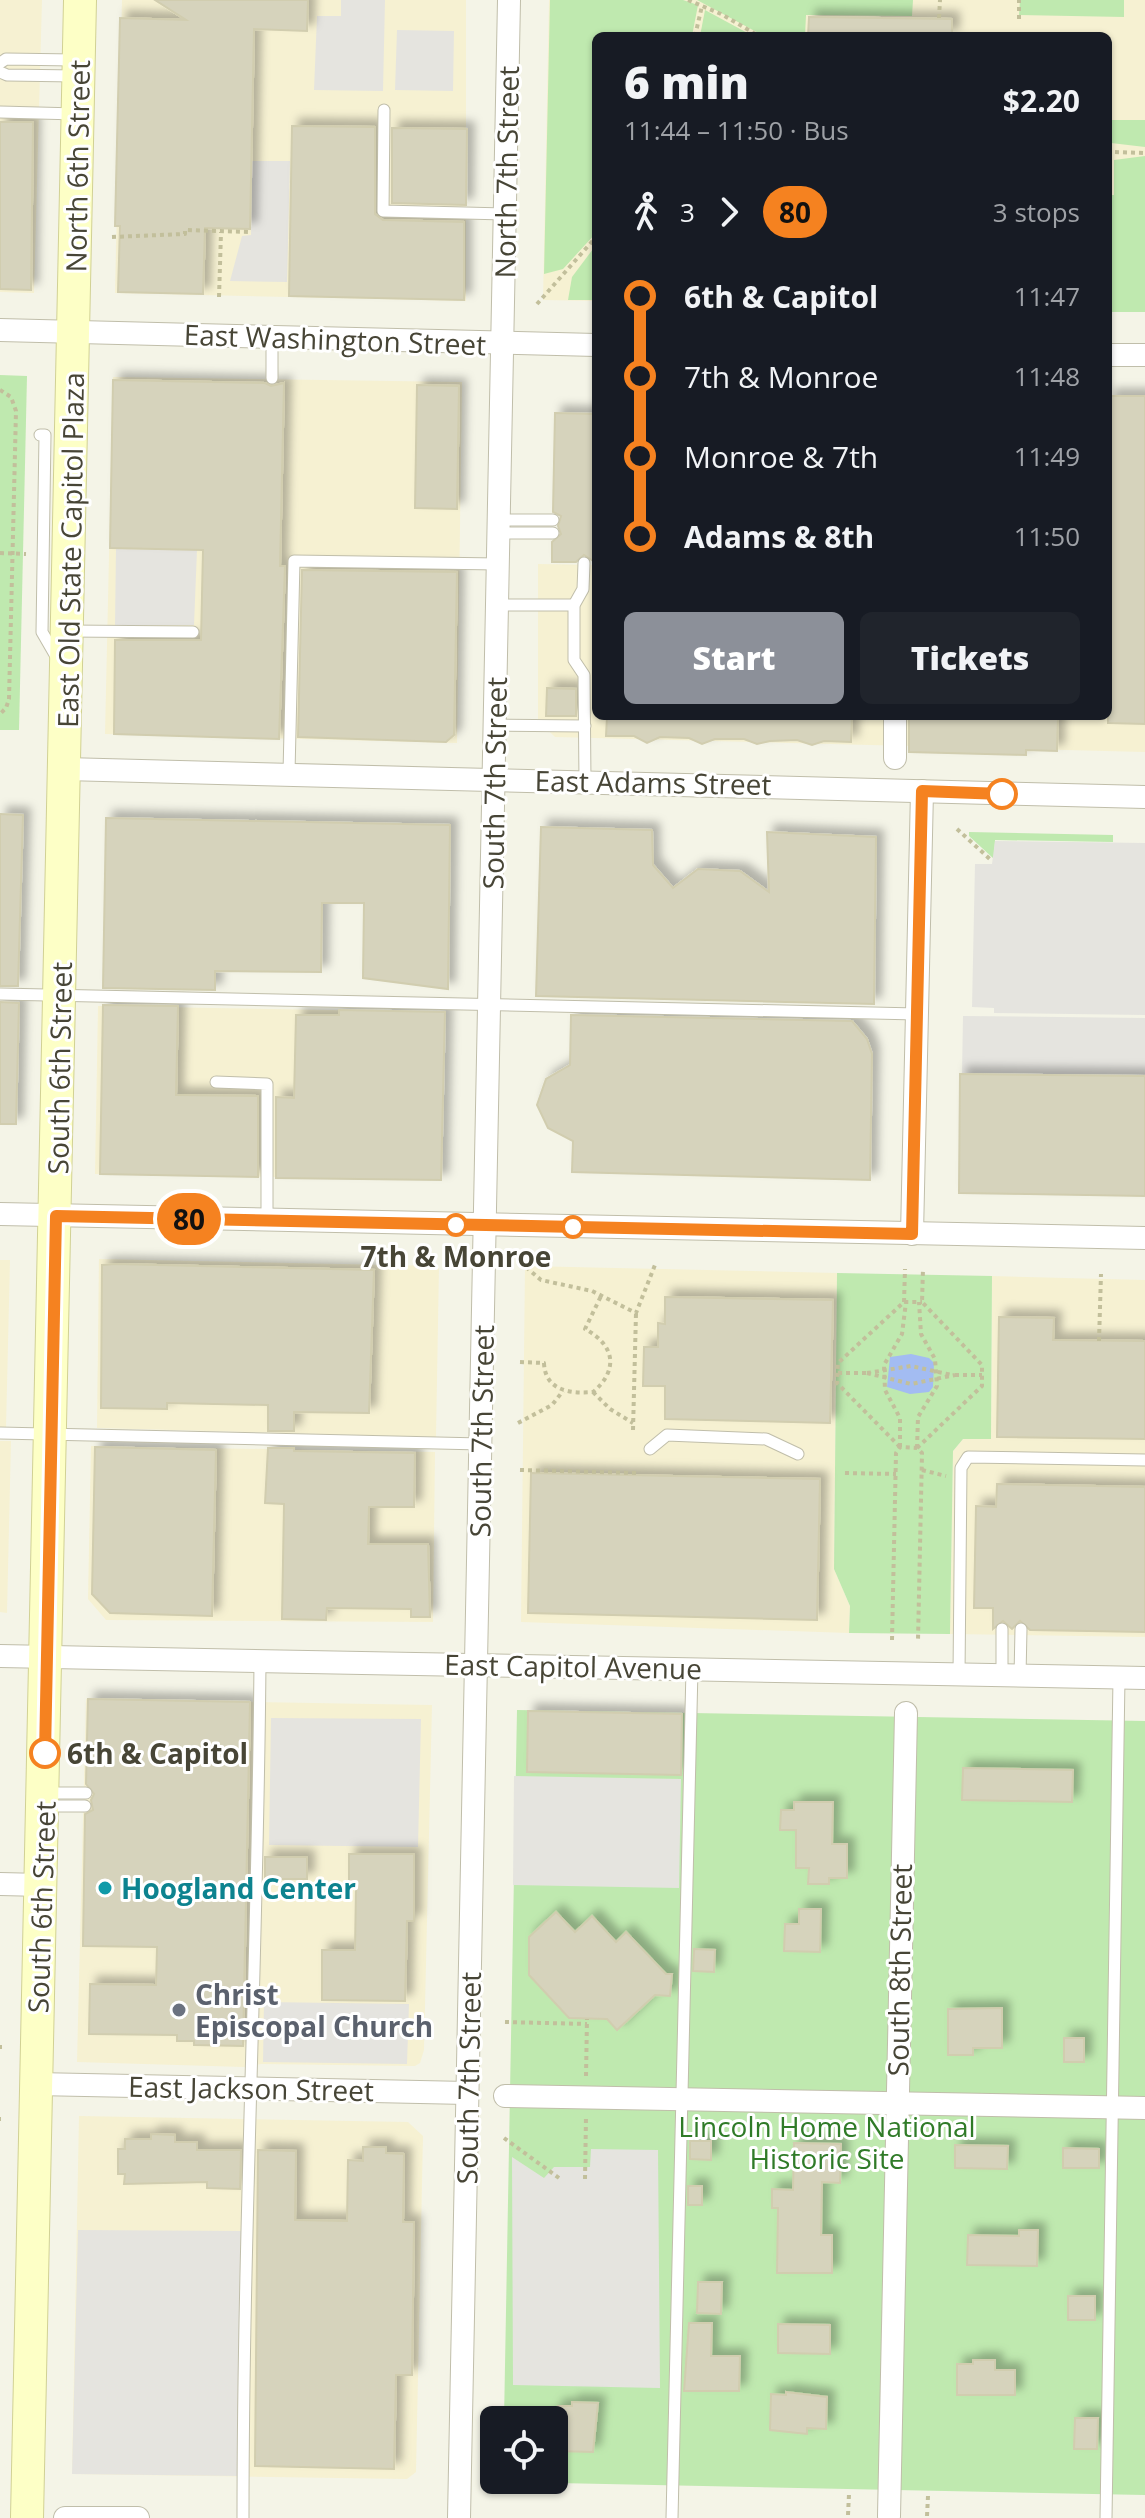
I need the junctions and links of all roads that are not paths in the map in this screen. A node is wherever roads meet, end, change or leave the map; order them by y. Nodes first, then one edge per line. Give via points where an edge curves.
1 (80, 0) edge
2 (509, 0) edge
3 (0, 63) edge
4 (79, 69) junction
5 (0, 72) edge
6 (384, 110) dead end
7 (0, 112) edge
8 (77, 114) junction
9 (505, 214) junction
10 (0, 330) edge
11 (74, 331) junction
12 (272, 337) junction
13 (503, 343) junction
14 (592, 345) edge
15 (1112, 355) edge
16 (1145, 355) edge
17 (272, 378) dead end
18 (40, 435) dead end
19 (553, 520) dead end
20 (500, 527) junction
21 (553, 533) dead end
22 (584, 563) dead end
23 (498, 564) junction
24 (497, 605) junction
25 (574, 605) junction
26 (68, 631) junction
27 (193, 632) dead end
28 (67, 676) junction
29 (895, 720) edge
30 (495, 725) junction
31 (585, 726) junction
32 (895, 758) dead end
33 (65, 769) junction
34 (289, 773) junction
35 (494, 778) junction
36 (585, 781) junction
37 (922, 791) junction
38 (1145, 797) edge
39 (0, 994) edge
40 (61, 995) junction
41 (489, 1005) junction
42 (917, 1014) junction
43 (216, 1082) dead end
44 (0, 1214) edge
45 (56, 1216) junction
46 (267, 1221) junction
47 (485, 1225) junction
48 (912, 1234) junction
49 (1145, 1238) edge
50 (0, 1433) edge
51 (49, 1435) junction
52 (481, 1444) junction
53 (650, 1449) dead end
54 (798, 1454) dead end
55 (1145, 1460) edge
56 (1002, 1629) dead end
57 (1021, 1629) dead end
58 (0, 1656) edge
59 (47, 1657) junction
60 (260, 1660) junction
61 (476, 1664) junction
62 (692, 1669) junction
63 (959, 1675) junction
64 (1011, 1676) junction
65 (1119, 1678) junction
66 (1145, 1678) edge
67 (906, 1713) dead end
68 (86, 1793) dead end
69 (45, 1799) junction
70 (85, 1806) dead end
71 (0, 1884) edge
72 (42, 1885) junction
73 (36, 2084) junction
74 (250, 2089) junction
75 (467, 2093) junction
76 (505, 2096) dead end
77 (682, 2099) junction
78 (896, 2103) junction
79 (1113, 2107) junction
80 (1145, 2108) edge
81 (889, 2516) dead end
82 (27, 2518) edge
83 (65, 2518) edge
84 (138, 2518) edge
85 (243, 2518) edge
86 (459, 2518) edge
87 (672, 2518) edge
88 (1106, 2518) edge

1 - 4 main road, North 6th Street
2 - 9 street, North 7th Street
3 - 4 lane via 6,59
4 - 5 lane
4 - 8 main road, North 6th Street
6 - 9 lane via 383,211
7 - 8 lane
8 - 11 main road, North 6th Street
9 - 13 street, North 7th Street
10 - 11 street, East Washington Street
11 - 12 street, East Washington Street
11 - 26 main road, East Old State Capitol Plaza
12 - 13 street, East Washington Street
12 - 17 lane
13 - 14 street, East Washington Street
13 - 20 street, South 7th Street
15 - 16 street
18 - 28 lane via 45,435 42,632
19 - 20 lane
20 - 21 lane
20 - 23 street, South 7th Street
22 - 25 lane via 583,589
23 - 24 street, South 7th Street
23 - 34 lane via 294,561
24 - 25 lane
24 - 30 street, South 7th Street
25 - 31 lane via 574,660 584,675
26 - 27 lane
26 - 28 main road, East Old State Capitol Plaza
28 - 33 main road, East Old State Capitol Plaza
29 - 32 street
30 - 31 lane
30 - 35 street, South 7th Street
31 - 36 lane
33 - 34 street, East Adams Street
33 - 40 main road, South 6th Street
34 - 35 street, East Adams Street
35 - 36 street, East Adams Street
35 - 41 street, South 7th Street
36 - 37 street, East Adams Street
37 - 38 street, East Adams Street
37 - 42 street
39 - 40 lane
40 - 41 lane
40 - 45 main road, South 6th Street
41 - 42 lane
41 - 47 street, South 7th Street
42 - 48 street
43 - 46 lane via 267,1084
44 - 45 street
45 - 46 street
45 - 51 main road, South 6th Street
46 - 47 street
47 - 48 street
47 - 52 street, South 7th Street
48 - 49 street
50 - 51 lane
51 - 52 lane
51 - 59 main road, South 6th Street
52 - 61 street, South 7th Street
53 - 54 lane via 667,1435 766,1439
55 - 63 lane via 968,1457 961,1477
56 - 64 lane
57 - 64 lane
58 - 59 street, East Capitol Avenue
59 - 60 street, East Capitol Avenue
59 - 69 main road, South 6th Street
60 - 61 street, East Capitol Avenue
60 - 74 lane
61 - 62 street, East Capitol Avenue
61 - 75 street, South 7th Street
62 - 63 street, East Capitol Avenue
62 - 77 lane
63 - 64 street, East Capitol Avenue
64 - 65 street, East Capitol Avenue
65 - 66 street, East Capitol Avenue
65 - 79 lane
67 - 78 street, South 8th Street
68 - 69 lane
69 - 70 lane
69 - 72 main road, South 6th Street
71 - 72 street
72 - 73 main road, South 6th Street
73 - 74 street, East Jackson Street
73 - 82 main road, South 6th Street
74 - 75 street, East Jackson Street
74 - 85 lane
75 - 86 street, South 7th Street
76 - 77 street
77 - 78 street
77 - 87 lane
78 - 79 street
78 - 81 street, South 8th Street
79 - 80 street
79 - 88 lane
83 - 84 street

